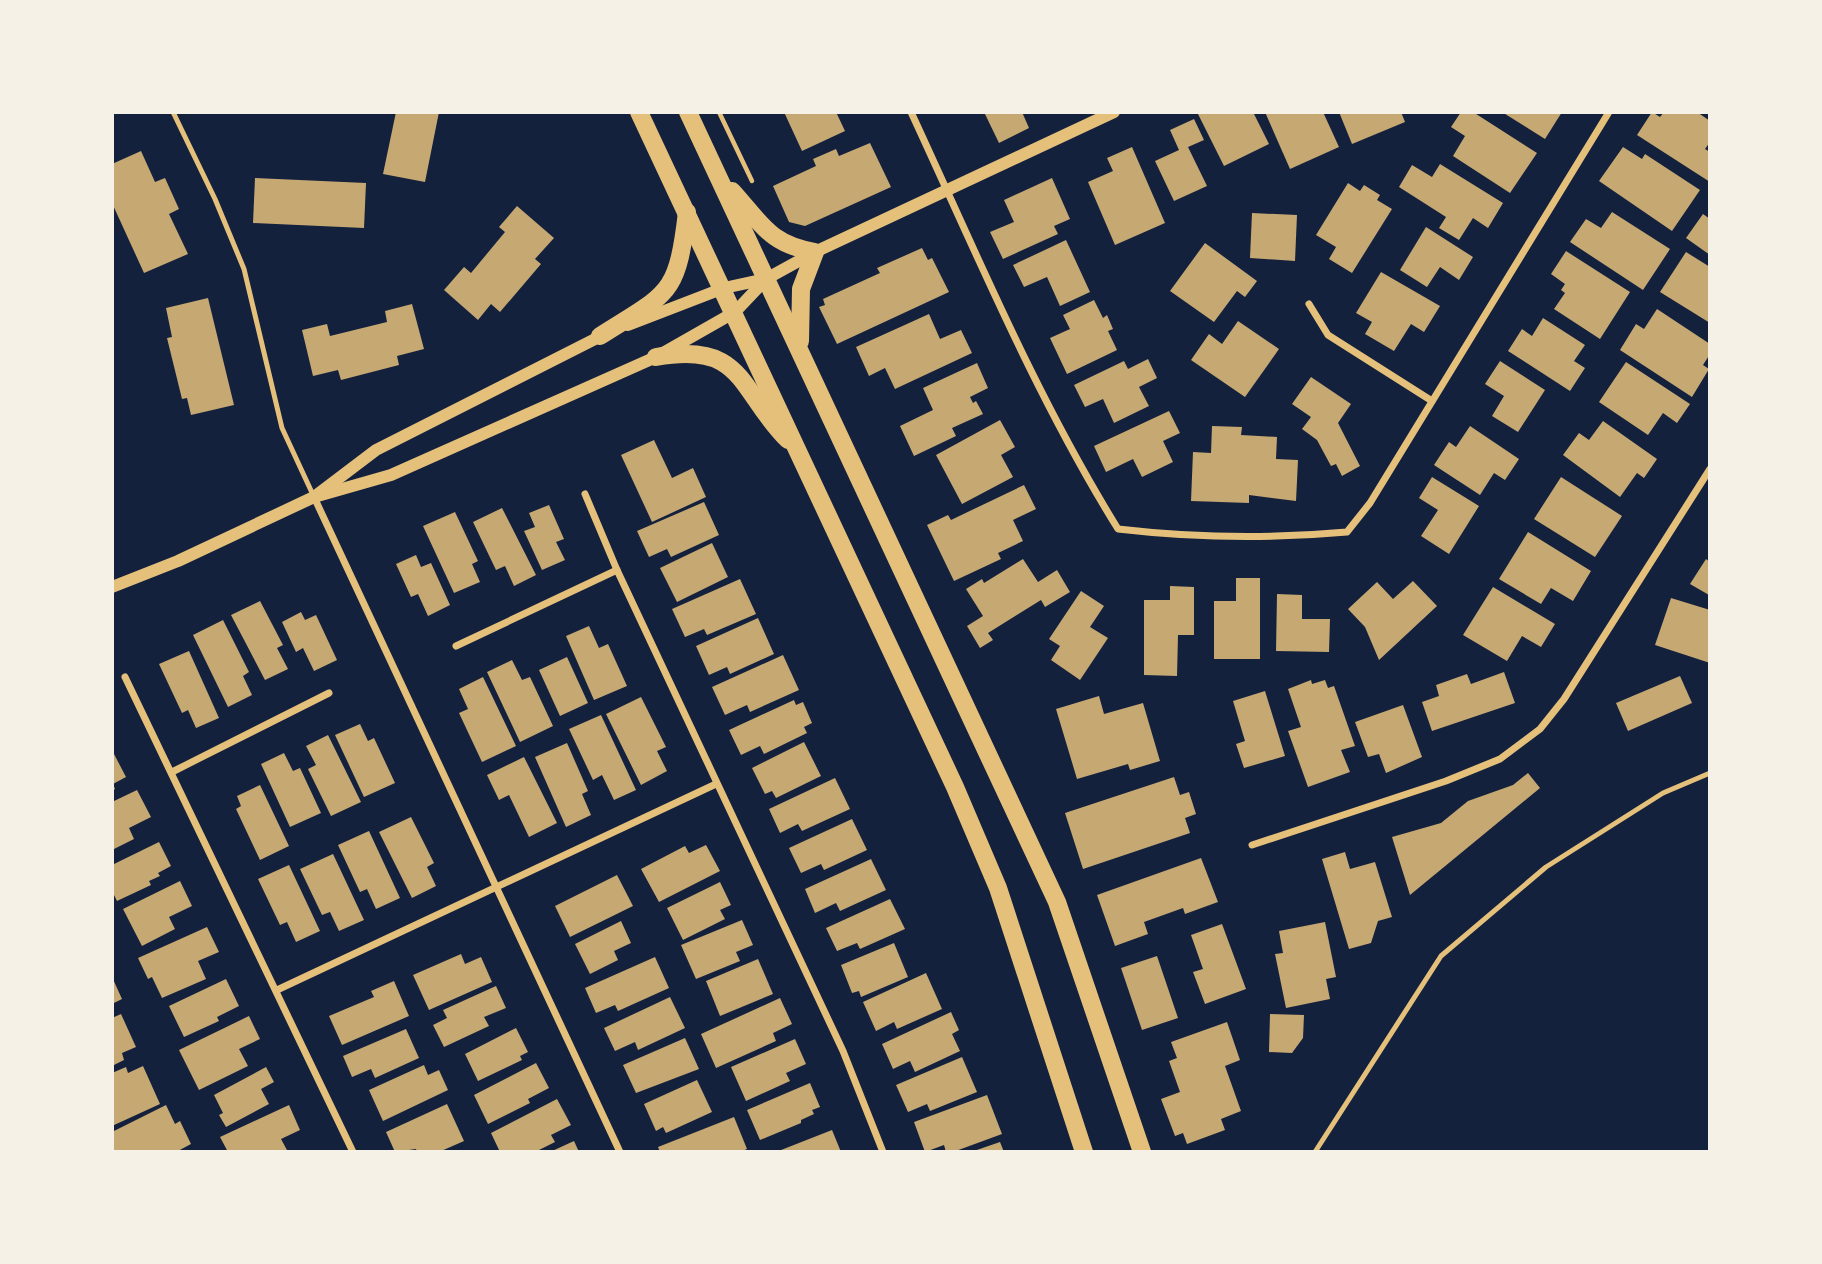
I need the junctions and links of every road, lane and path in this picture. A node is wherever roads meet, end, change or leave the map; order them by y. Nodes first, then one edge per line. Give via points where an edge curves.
1 (173, 112) edge
2 (639, 112) edge
3 (688, 112) edge
4 (719, 112) edge
5 (911, 112) edge
6 (1114, 112) edge
7 (1609, 112) edge
8 (718, 176) junction
9 (754, 185) dead end
10 (947, 193) junction
11 (687, 212) junction
12 (816, 252) junction
13 (766, 279) junction
14 (724, 288) junction
15 (1309, 303) dead end
16 (735, 312) junction
17 (600, 336) junction
18 (800, 348) junction
19 (656, 357) junction
20 (1432, 401) junction
21 (797, 450) junction
22 (1710, 469) edge
23 (1706, 483) edge
24 (585, 494) dead end
25 (314, 497) junction
26 (617, 570) junction
27 (112, 587) edge
28 (456, 646) dead end
29 (125, 677) dead end
30 (329, 693) dead end
31 (172, 772) junction
32 (1710, 773) edge
33 (716, 784) junction
34 (1252, 845) dead end
35 (498, 888) junction
36 (277, 990) junction
37 (353, 1152) edge
38 (620, 1152) edge
39 (883, 1152) edge
40 (1084, 1152) edge
41 (1142, 1152) edge
42 (1315, 1152) edge

1 - 25 lane via 244,269 282,428
2 - 11 main road
3 - 8 main road
4 - 9 path
5 - 10 street
6 - 10 street
7 - 20 street
8 - 12 main road via 777,241
8 - 13 main road
10 - 12 street
10 - 20 street via 1075,456 1118,529 1259,538 1347,532 1370,503
11 - 14 main road
11 - 17 main road via 681,261 667,291
12 - 13 street
12 - 18 main road via 801,289
13 - 14 street
13 - 16 street
13 - 18 main road
14 - 16 main road
14 - 17 street
15 - 20 street via 1328,335
16 - 19 street
16 - 21 main road
17 - 25 street via 376,450
18 - 41 main road via 1057,902
19 - 21 main road via 697,353 732,366 772,424
19 - 25 street via 391,475
21 - 40 main road via 998,888
22 - 23 street
23 - 34 street via 1540,729 1500,759 1446,781
24 - 26 street
25 - 27 street
25 - 35 street
26 - 28 street
26 - 33 street
29 - 31 street
30 - 31 street
31 - 36 street
32 - 42 lane via 1663,793 1546,867 1441,956
33 - 35 street
33 - 39 street via 843,1051
35 - 36 street
35 - 38 street
36 - 37 street

